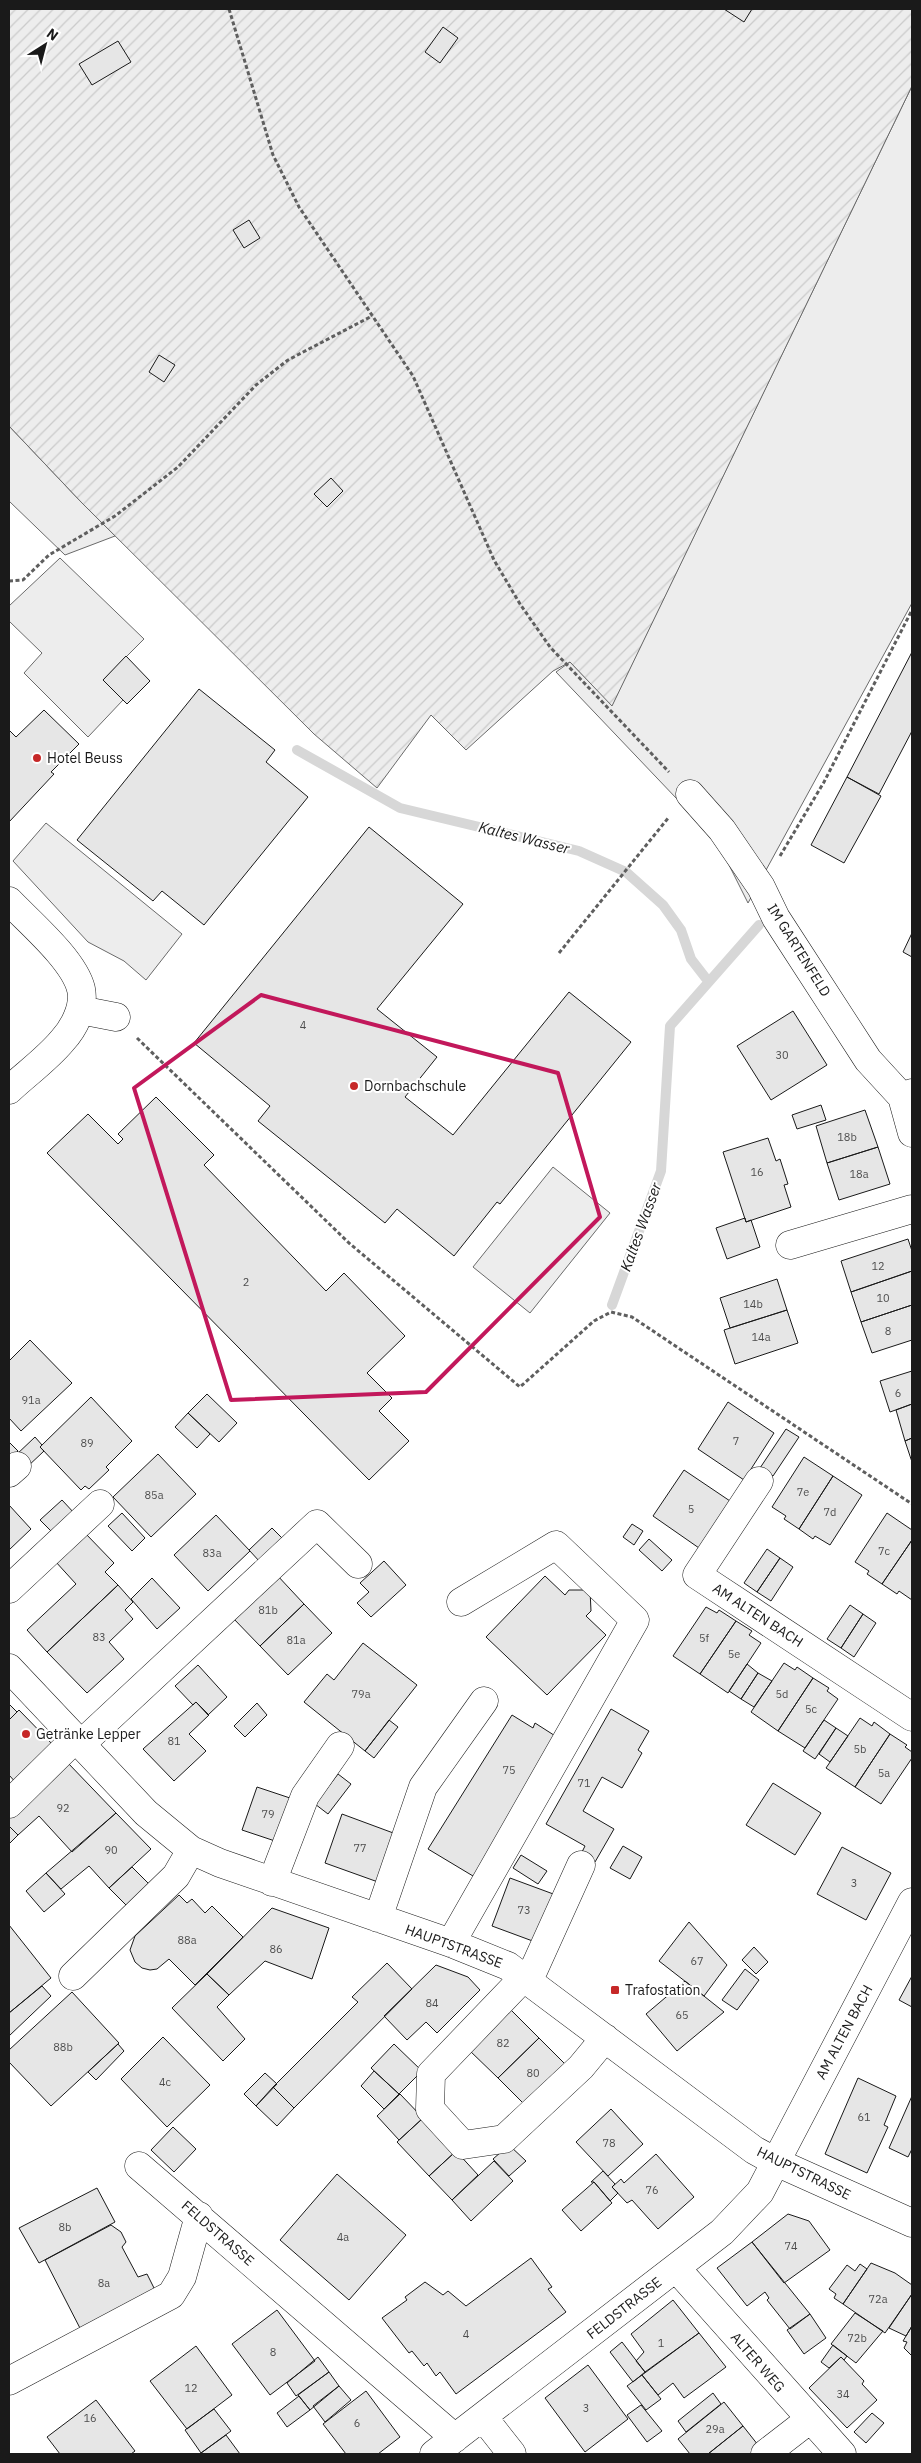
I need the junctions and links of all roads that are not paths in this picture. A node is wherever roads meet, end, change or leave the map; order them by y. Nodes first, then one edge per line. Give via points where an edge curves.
1 (690, 794) road end
2 (9, 901) edge
3 (80, 1010) junction
4 (116, 1018) road end
5 (9, 1090) edge
6 (907, 1095) edge
7 (912, 1134) edge
8 (912, 1209) edge
9 (790, 1245) dead end
10 (758, 1481) dead end
11 (100, 1504) dead end
12 (358, 1564) dead end
13 (9, 1589) edge
14 (461, 1602) dead end
15 (9, 1668) edge
16 (484, 1701) dead end
17 (912, 1717) edge
18 (78, 1741) junction
19 (340, 1746) dead end
20 (9, 1804) edge
21 (191, 1850) junction
22 (581, 1865) dead end
23 (272, 1882) junction
24 (912, 1902) edge
25 (378, 1918) junction
26 (451, 1943) junction
27 (73, 1976) dead end
28 (527, 1978) junction
29 (606, 2038) junction
30 (776, 2162) junction
31 (139, 2166) dead end
32 (199, 2216) junction
33 (912, 2223) edge
34 (676, 2268) junction
35 (9, 2381) edge
36 (483, 2417) junction
37 (809, 2420) junction
38 (445, 2446) edge
39 (512, 2454) edge
40 (766, 2454) edge
41 (842, 2454) edge

1 - 6 street, IM GARTENFELD via 722,830 761,887 776,918 868,1060
2 - 3 street via 67,962 80,989
3 - 4 street
3 - 5 street via 62,1042
6 - 7 street
8 - 9 street
10 - 17 street, AM ALTEN BACH via 698,1575
11 - 13 street
12 - 18 street via 317,1524
14 - 26 street via 556,1545 635,1620
15 - 18 street, HAUPTSTRASSE
16 - 25 street via 423,1787
18 - 20 street
18 - 21 street, HAUPTSTRASSE via 146,1813
19 - 23 street via 305,1796
21 - 23 street, HAUPTSTRASSE
21 - 27 street via 176,1876
22 - 28 street
23 - 25 street, HAUPTSTRASSE
24 - 30 street, AM ALTEN BACH
25 - 26 street, HAUPTSTRASSE
26 - 28 street, HAUPTSTRASSE via 486,1956
28 - 29 street, HAUPTSTRASSE
28 - 29 street via 431,2074 430,2108 463,2145 504,2139 581,2067
29 - 30 street, HAUPTSTRASSE via 729,2131
30 - 33 street, HAUPTSTRASSE
30 - 34 street, FELDSTRASSE via 760,2192 745,2209 722,2232
31 - 32 street, FELDSTRASSE
32 - 35 street via 182,2277 171,2295
32 - 38 street, FELDSTRASSE
34 - 36 street, FELDSTRASSE
34 - 37 street, ALTER WEG
36 - 38 street, FELDSTRASSE
36 - 39 street
37 - 40 street
37 - 41 street, ALTER WEG

